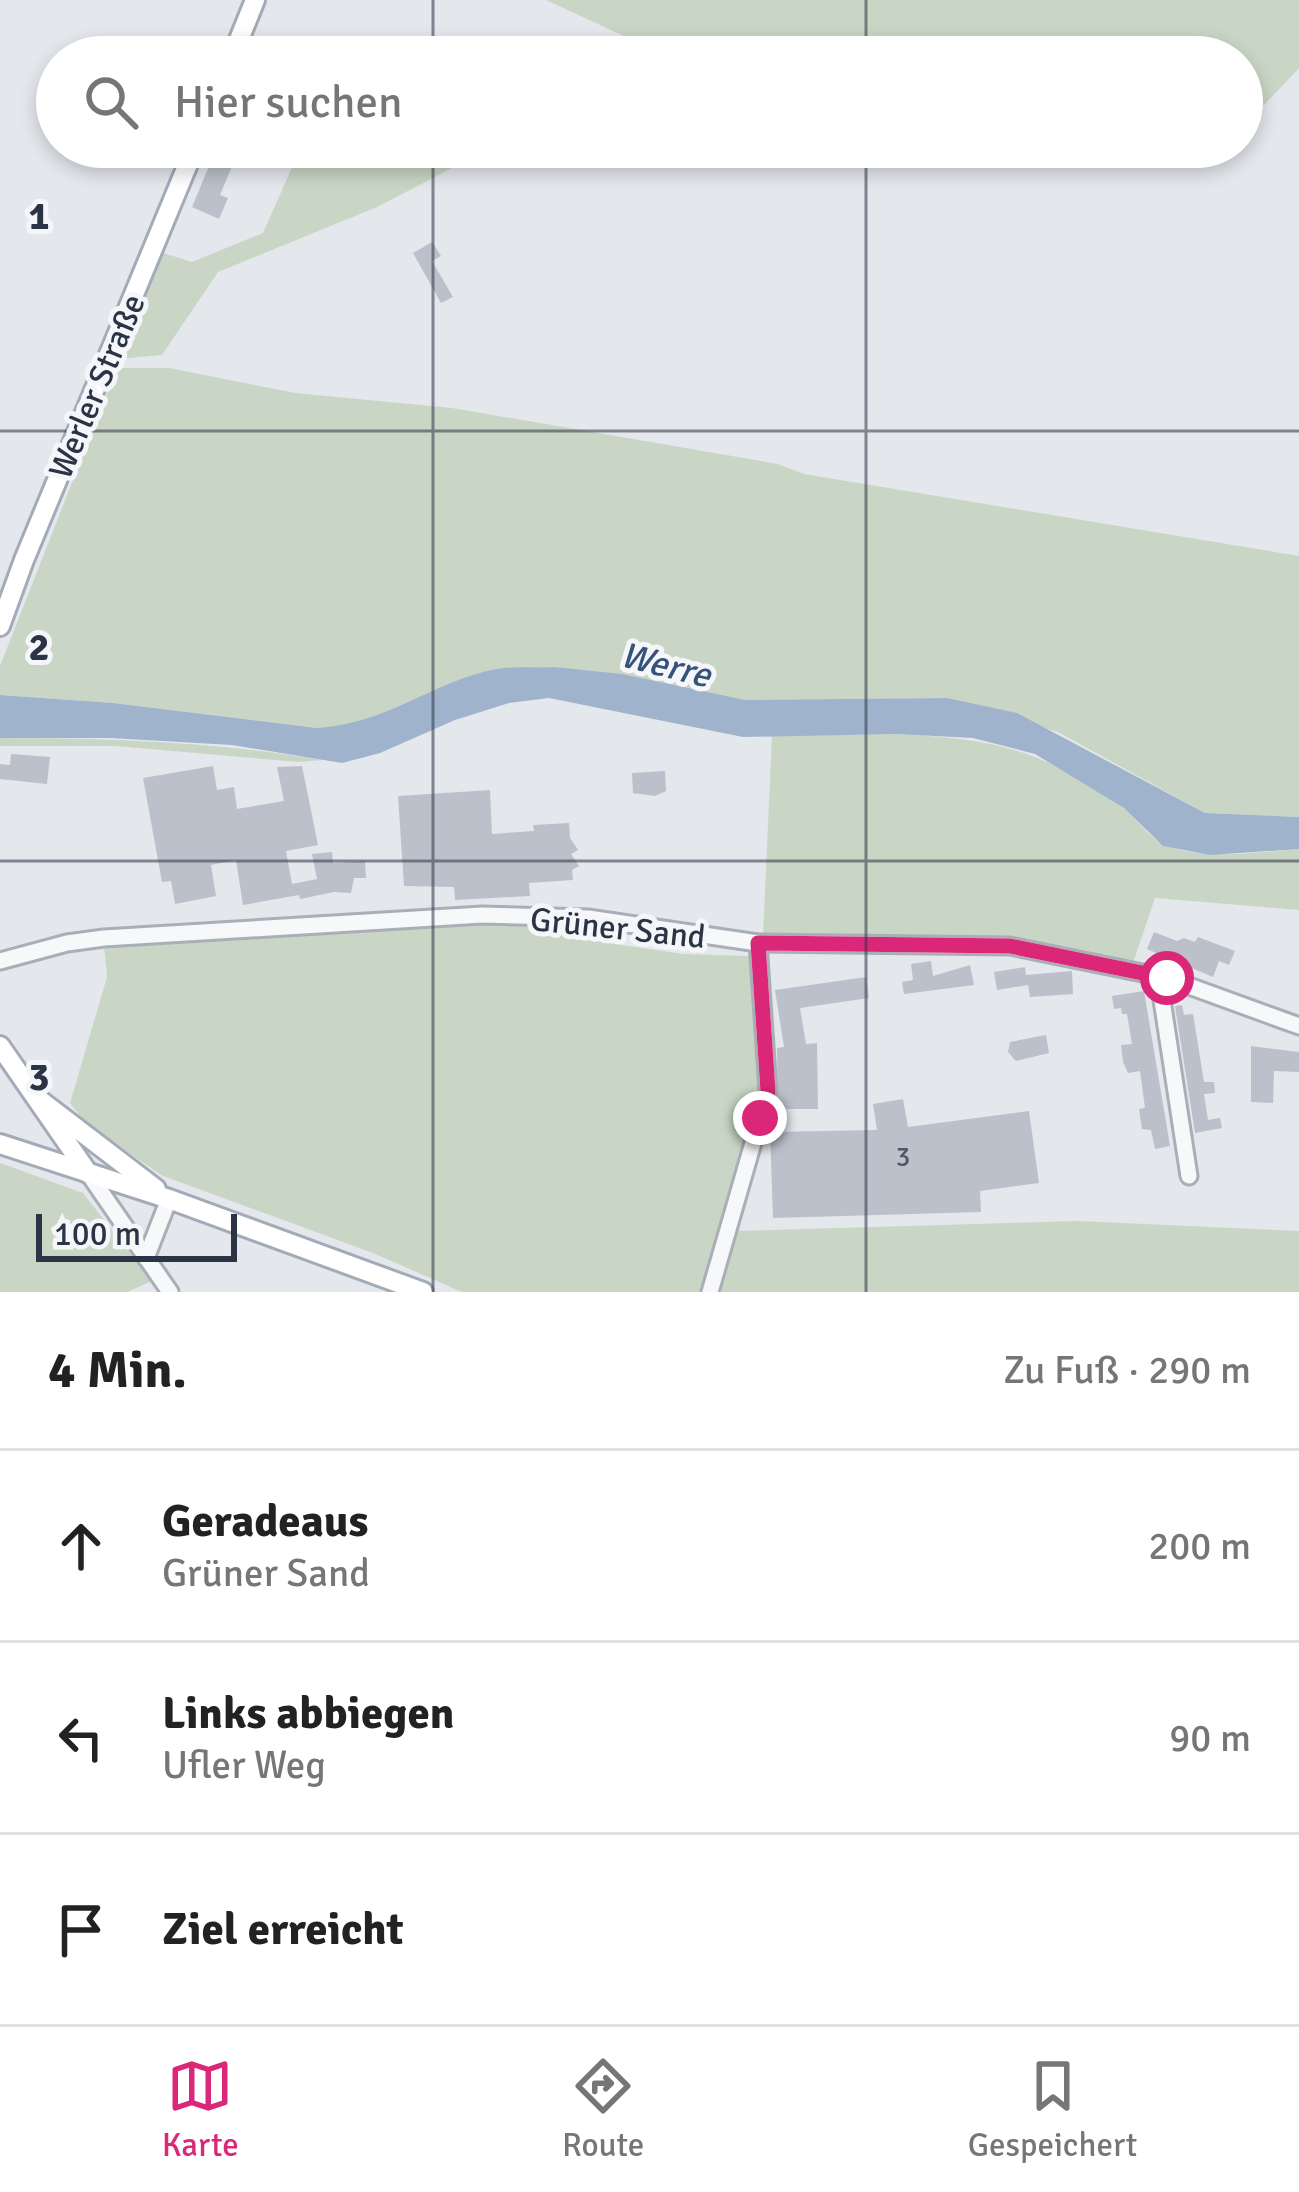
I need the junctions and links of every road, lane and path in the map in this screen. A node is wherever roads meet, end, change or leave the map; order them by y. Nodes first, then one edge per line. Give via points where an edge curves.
1 (255, 0) edge
2 (240, 36) edge
3 (186, 168) edge
4 (0, 626) edge
5 (758, 943) junction
6 (0, 961) edge
7 (1167, 978) junction
8 (1299, 1026) edge
9 (0, 1046) edge
10 (37, 1098) junction
11 (0, 1144) edge
12 (88, 1174) junction
13 (1189, 1176) dead end
14 (170, 1199) junction
15 (146, 1258) junction
16 (170, 1292) edge
17 (423, 1292) edge
18 (710, 1292) edge

1 - 2 main road
3 - 4 main road, Werler Straße
5 - 6 street, Grüner Sand via 588,918 482,915 104,938
5 - 7 street, Grüner Sand via 1010,946
5 - 18 street via 768,1091
7 - 8 street, Grüner Sand
7 - 13 street via 1162,1000
9 - 10 main road
10 - 12 main road
10 - 14 main road
11 - 12 main road
12 - 14 main road
12 - 15 street
14 - 15 street
14 - 17 main road
15 - 16 street

